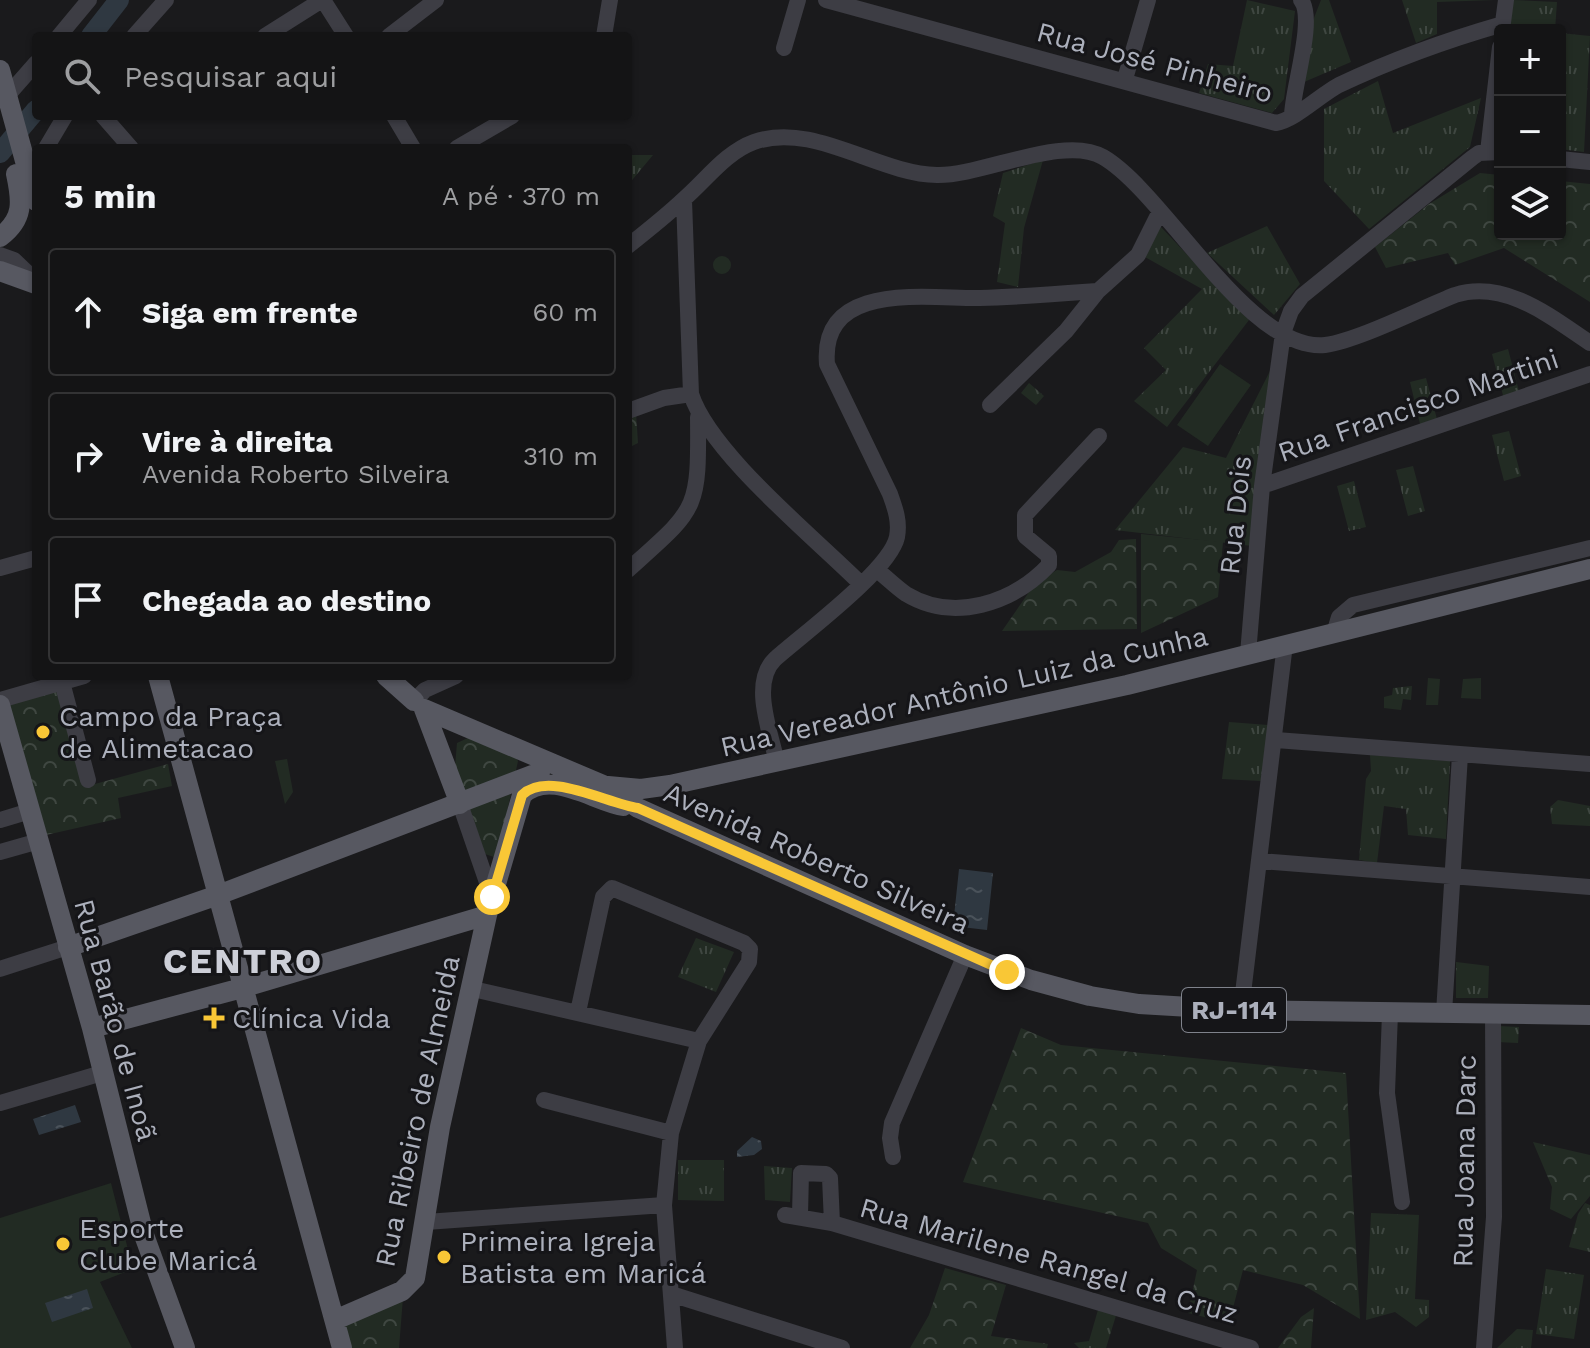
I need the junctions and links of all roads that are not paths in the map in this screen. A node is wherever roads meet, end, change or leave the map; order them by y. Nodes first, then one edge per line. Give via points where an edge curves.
1 (89, 0) edge
2 (166, 0) edge
3 (322, 0) edge
4 (436, 0) edge
5 (610, 0) edge
6 (798, 0) edge
7 (826, 0) edge
8 (1148, 0) edge
9 (1301, 0) edge
10 (1506, 0) edge
11 (1502, 24) edge
12 (1494, 29) edge
13 (62, 32) edge
14 (138, 32) edge
15 (271, 32) edge
16 (343, 32) edge
17 (394, 32) edge
18 (605, 32) edge
19 (784, 48) dead end
20 (32, 69) edge
21 (0, 70) edge
22 (1125, 79) junction
23 (5, 110) edge
24 (1292, 116) junction
25 (63, 120) edge
26 (106, 120) edge
27 (396, 120) edge
28 (505, 120) edge
29 (48, 144) edge
30 (128, 144) edge
31 (411, 144) edge
32 (464, 144) edge
33 (1494, 152) edge
34 (1566, 160) edge
35 (1590, 162) edge
36 (27, 170) edge
37 (684, 200) junction
38 (1159, 213) junction
39 (0, 237) edge
40 (632, 243) edge
41 (0, 255) edge
42 (0, 271) edge
43 (32, 278) edge
44 (32, 281) edge
45 (1098, 291) junction
46 (1283, 333) junction
47 (1590, 343) edge
48 (1590, 374) edge
49 (691, 394) junction
50 (990, 405) dead end
51 (632, 410) edge
52 (698, 417) junction
53 (1099, 436) dead end
54 (721, 447) junction
55 (698, 462) junction
56 (1262, 486) junction
57 (1590, 548) edge
58 (32, 559) edge
59 (632, 566) edge
60 (0, 568) edge
61 (1590, 569) edge
62 (877, 570) junction
63 (861, 584) junction
64 (1335, 630) junction
65 (1285, 644) junction
66 (1248, 654) junction
67 (69, 680) edge
68 (159, 680) edge
69 (391, 680) edge
70 (447, 680) edge
71 (62, 682) junction
72 (0, 702) edge
73 (419, 705) junction
74 (1276, 740) junction
75 (1460, 755) junction
76 (777, 763) junction
77 (1590, 764) edge
78 (570, 772) junction
79 (88, 780) dead end
80 (603, 785) junction
81 (460, 804) junction
82 (638, 808) junction
83 (30, 811) junction
84 (0, 820) edge
85 (39, 841) junction
86 (0, 852) edge
87 (1260, 861) junction
88 (1453, 876) junction
89 (1590, 887) edge
90 (218, 895) junction
91 (489, 906) junction
92 (68, 947) junction
93 (965, 955) junction
94 (0, 969) edge
95 (242, 988) junction
96 (473, 989) junction
97 (1590, 1000) edge
98 (1241, 1010) junction
99 (578, 1012) junction
100 (1390, 1013) junction
101 (1444, 1013) junction
102 (1493, 1013) junction
103 (1590, 1015) edge
104 (92, 1028) junction
105 (699, 1041) junction
106 (102, 1073) junction
107 (544, 1100) dead end
108 (0, 1103) edge
109 (671, 1133) junction
110 (893, 1157) dead end
111 (1402, 1202) dead end
112 (664, 1205) junction
113 (426, 1222) junction
114 (832, 1223) junction
115 (671, 1294) junction
116 (335, 1320) junction
117 (185, 1348) edge
118 (342, 1348) edge
119 (675, 1348) edge
120 (842, 1348) edge
121 (1251, 1348) edge
122 (1484, 1348) edge

1 - 13 street
2 - 14 street
3 - 15 street
3 - 16 street
4 - 17 street
5 - 18 street
6 - 19 street
7 - 22 street, Rua José Pinheiro
8 - 22 street
9 - 24 street via 1306,21
10 - 11 street
12 - 24 street, Rua José Pinheiro via 1408,56 1340,85
20 - 23 street
21 - 23 main road
22 - 24 street, Rua José Pinheiro via 1261,121 1276,123
23 - 36 main road
25 - 29 street
26 - 30 street
27 - 31 street
28 - 32 street
33 - 46 street, Rua Dois via 1472,158 1302,296
34 - 35 street
36 - 39 main road via 20,212
37 - 38 street via 739,151 769,138 787,138 917,175 947,175 1084,151 1102,156 1140,186
37 - 40 street
37 - 49 street
38 - 45 street via 1138,255
38 - 46 street via 1225,285
41 - 43 street
42 - 44 main road
45 - 50 street via 1066,331
45 - 62 street via 891,297 855,307 838,322 826,353 830,376 897,515 897,538
46 - 47 street via 1305,345 1328,345 1477,290 1524,301
46 - 56 street, Rua Dois
48 - 56 street, Rua Francisco Martini
49 - 51 street
49 - 52 street
52 - 54 street
52 - 55 street
53 - 62 street via 1025,515 1025,536 1049,556 1049,565 1007,595 977,608 944,606 906,594
54 - 55 street
54 - 63 street
55 - 59 street via 692,507
56 - 66 street, Rua Dois
57 - 64 street via 1353,605 1339,617
58 - 60 street
61 - 64 main road, Rua Vereador Antônio Luiz da Cunha
62 - 63 street
63 - 76 street via 763,673
64 - 65 main road, Rua Vereador Antônio Luiz da Cunha
65 - 66 main road, Rua Vereador Antônio Luiz da Cunha
65 - 74 street
66 - 76 main road, Rua Vereador Antônio Luiz da Cunha
67 - 71 street
68 - 90 main road
69 - 73 main road
70 - 73 street via 425,690
71 - 72 street
71 - 79 street
72 - 83 main road, Rua Barão de Inoã
73 - 78 main road, Avenida Roberto Silveira / RJ-114
73 - 81 main road
74 - 75 street
74 - 87 street
75 - 77 street
75 - 88 street
76 - 80 main road, Rua Vereador Antônio Luiz da Cunha via 648,789
78 - 80 main road, Avenida Roberto Silveira / RJ-114
78 - 81 main road via 533,773
80 - 82 main road, Avenida Roberto Silveira / RJ-114
81 - 90 main road
81 - 91 street
82 - 91 main road, Avenida Roberto Silveira / RJ-114 via 548,784 529,788 516,807
82 - 93 main road, Avenida Roberto Silveira / RJ-114
83 - 84 street
83 - 85 main road, Rua Barão de Inoã
85 - 86 street
85 - 92 main road, Rua Barão de Inoã
87 - 88 street
87 - 98 street
88 - 89 street
88 - 101 street
90 - 92 main road
90 - 95 main road
91 - 95 main road
91 - 96 main road, Rua Ribeiro de Almeida
92 - 94 street
92 - 104 main road, Rua Barão de Inoã
93 - 98 main road, Avenida Roberto Silveira / RJ-114 via 1049,986 1100,998
93 - 110 street via 892,1123
95 - 104 main road
95 - 116 main road
96 - 99 street
96 - 113 main road, Rua Ribeiro de Almeida via 440,1127
97 - 103 street
98 - 100 main road, Avenida Roberto Silveira / RJ-114
99 - 105 street
99 - 105 street via 603,897 616,888 744,943 751,953
100 - 101 main road, Avenida Roberto Silveira / RJ-114
100 - 111 street via 1387,1093
101 - 102 main road, Avenida Roberto Silveira / RJ-114
102 - 103 main road, Avenida Roberto Silveira / RJ-114
102 - 122 street, Rua Joana Darc via 1494,1217
104 - 106 main road, Rua Barão de Inoã
105 - 109 street
106 - 108 street
106 - 117 main road, Rua Barão de Inoã via 144,1235
107 - 109 street
109 - 112 street
112 - 113 street
112 - 115 street
113 - 116 main road, Rua Ribeiro de Almeida via 410,1286
114 - 114 street, Rua Marilene Rangel da Cruz via 792,1215 801,1173 830,1178
114 - 121 street, Rua Marilene Rangel da Cruz
115 - 119 street
115 - 120 street
116 - 118 main road

